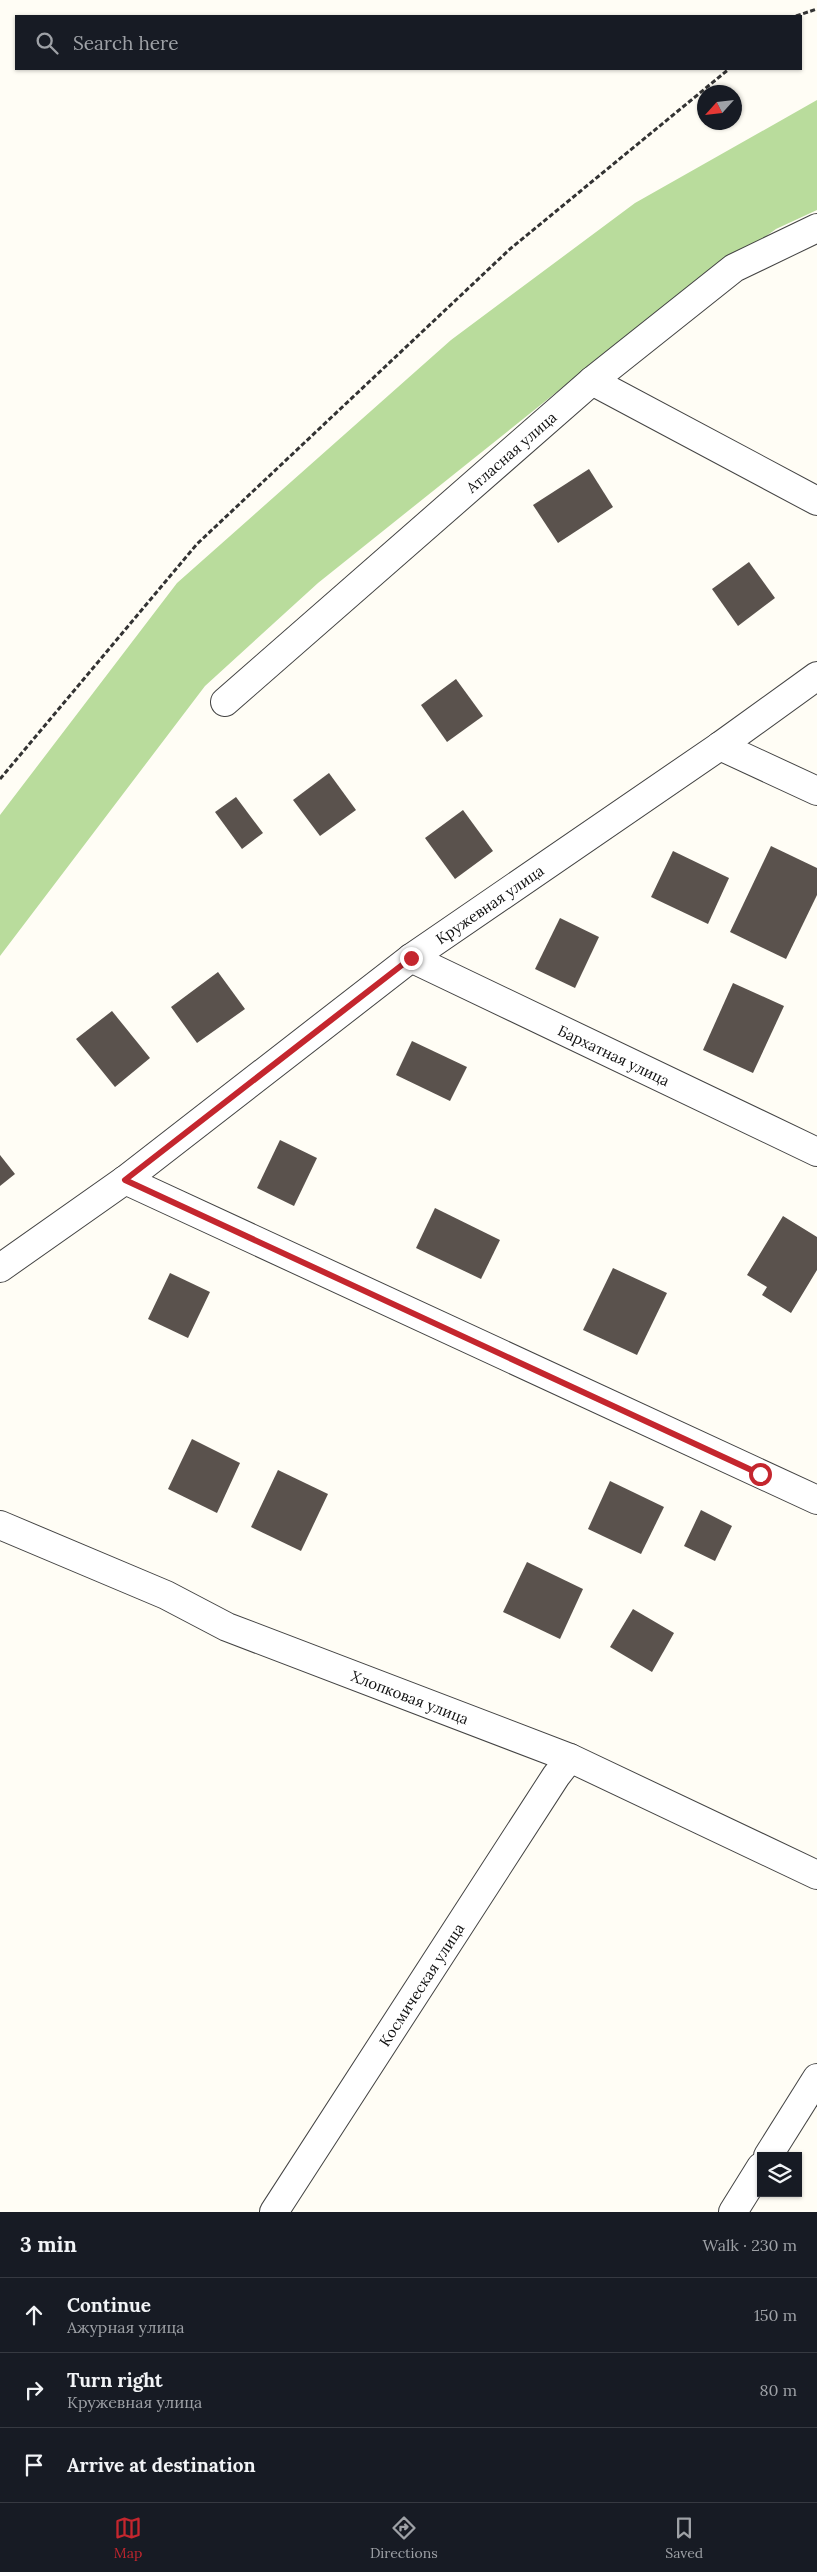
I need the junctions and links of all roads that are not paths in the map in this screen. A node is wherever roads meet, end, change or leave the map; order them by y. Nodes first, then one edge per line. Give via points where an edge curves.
1 (817, 228) edge
2 (592, 381) junction
3 (817, 500) edge
4 (817, 676) edge
5 (225, 702) dead end
6 (720, 746) junction
7 (817, 791) edge
8 (411, 958) junction
9 (817, 1152) edge
10 (125, 1180) junction
11 (0, 1268) edge
12 (817, 1500) edge
13 (0, 1525) edge
14 (570, 1758) junction
15 (817, 1875) edge
16 (817, 2078) edge
17 (771, 2152) edge
18 (757, 2174) edge
19 (274, 2212) edge
20 (733, 2212) edge

1 - 2 street, Атласная улица via 734,268
2 - 3 street
2 - 5 street, Атласная улица
4 - 6 street, Кружевная улица
6 - 7 street
6 - 8 street, Кружевная улица
8 - 9 street, Бархатная улица
8 - 10 street, Кружевная улица
10 - 11 street, Кружевная улица
10 - 12 street
13 - 14 street, Хлопковая улица via 166,1595 227,1627
14 - 15 street, Хлопковая улица
14 - 19 street, Космическая улица
16 - 17 street
18 - 20 street

